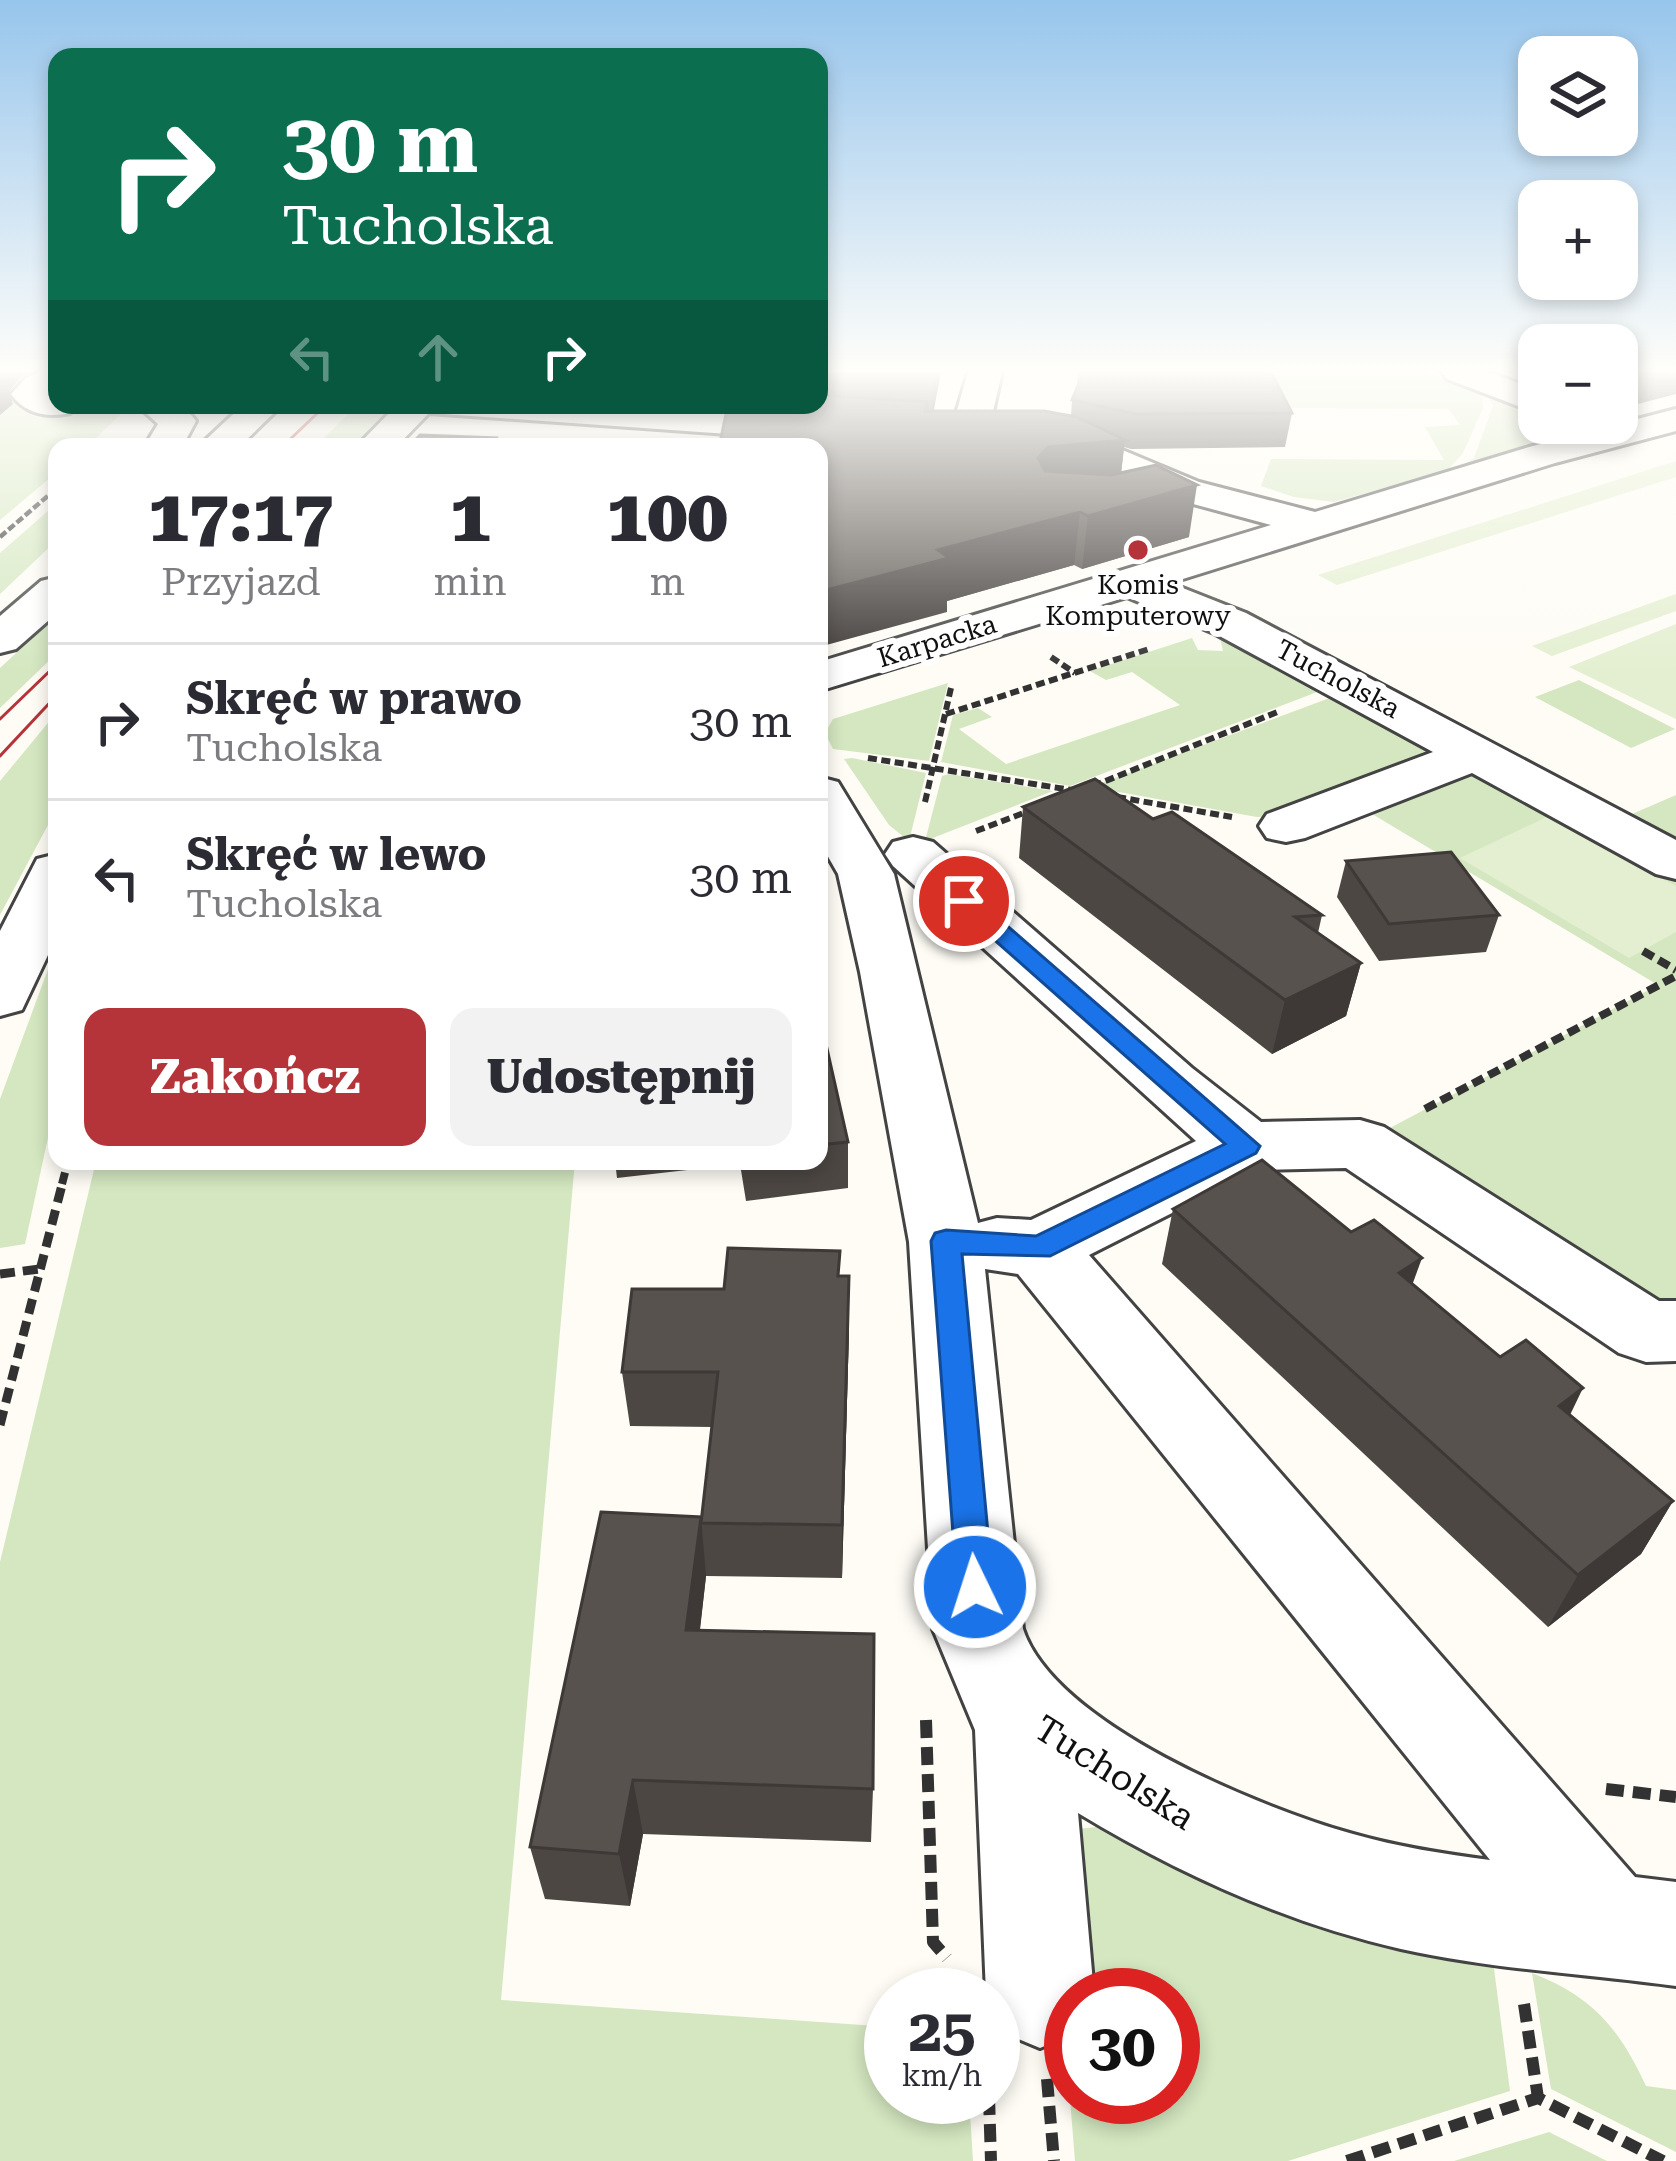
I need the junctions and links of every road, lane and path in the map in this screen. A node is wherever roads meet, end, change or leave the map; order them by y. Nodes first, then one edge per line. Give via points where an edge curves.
1 (1144, 473) edge
2 (1472, 473) edge
3 (1185, 490) junction
4 (48, 496) edge
5 (1125, 505) edge
6 (1315, 524) junction
7 (0, 537) edge
8 (1254, 543) junction
9 (1129, 582) junction
10 (48, 598) edge
11 (1230, 623) junction
12 (963, 634) junction
13 (0, 639) edge
14 (828, 673) edge
15 (1348, 684) junction
16 (946, 714) junction
17 (1478, 753) junction
18 (933, 768) junction
19 (843, 775) edge
20 (1080, 791) junction
21 (1059, 799) edge
22 (1039, 807) edge
23 (1286, 826) joint
24 (913, 854) junction
25 (1676, 862) edge
26 (48, 891) edge
27 (1643, 951) dead end
28 (1676, 973) edge
29 (0, 996) edge
30 (1360, 1144) junction
31 (1246, 1146) junction
32 (66, 1170) edge
33 (946, 1241) junction
34 (1040, 1248) junction
35 (41, 1269) junction
36 (0, 1274) edge
37 (1676, 1331) edge
38 (0, 1425) edge
39 (1022, 1715) junction
40 (1642, 1929) edge
41 (1040, 1994) dead end
42 (989, 2124) edge
43 (991, 2161) edge
44 (1347, 2161) edge
45 (1663, 2161) edge

1 - 3 street
2 - 6 street, Karpacka
3 - 5 street
3 - 6 street
3 - 8 street
4 - 7 path
6 - 8 street, Karpacka
8 - 9 street, Karpacka
9 - 11 street, Tucholska
9 - 12 street, Karpacka
10 - 13 street
11 - 15 street, Tucholska
11 - 16 path
12 - 14 street, Karpacka
12 - 16 path
15 - 17 street, Tucholska
15 - 20 path
16 - 18 path
17 - 23 street
17 - 25 street, Tucholska
18 - 19 path
18 - 20 path
18 - 24 path
19 - 33 street, Tucholska
20 - 21 path
20 - 23 path
22 - 24 path
24 - 31 street
26 - 29 street
27 - 28 path
28 - 30 path
30 - 31 street
30 - 37 street via 1646,1332
31 - 34 street
32 - 35 path
33 - 34 street
33 - 39 street, Tucholska via 978,1630 988,1665
34 - 40 street, Tucholska
35 - 36 path
35 - 38 path
39 - 40 street, Tucholska via 1128,1788 1240,1846 1401,1898
39 - 41 street
42 - 43 path
44 - 45 path via 1538,2098

